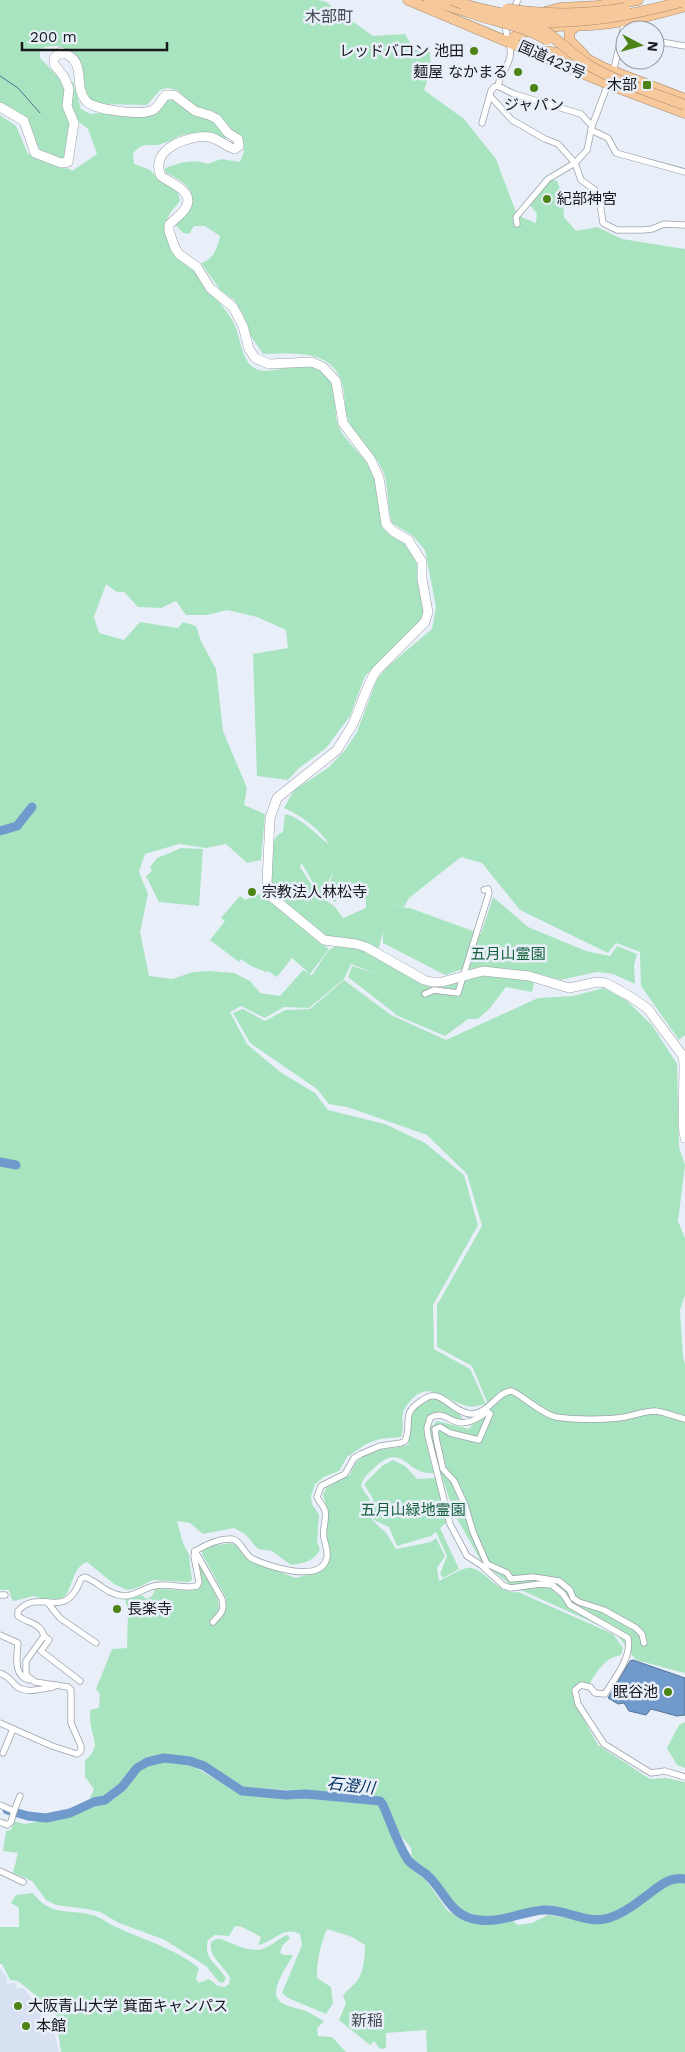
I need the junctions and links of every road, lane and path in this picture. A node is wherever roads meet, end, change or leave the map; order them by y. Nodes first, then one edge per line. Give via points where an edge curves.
1 (408, 0) edge
2 (429, 0) edge
3 (452, 0) edge
4 (518, 0) edge
5 (638, 0) edge
6 (663, 0) edge
7 (684, 3) edge
8 (465, 5) edge
9 (628, 20) edge
10 (615, 22) edge
11 (576, 26) junction
12 (510, 41) junction
13 (665, 43) edge
14 (685, 46) edge
15 (588, 59) junction
16 (615, 65) edge
17 (613, 72) junction
18 (608, 84) junction
19 (498, 86) junction
20 (490, 96) junction
21 (685, 99) edge
22 (685, 105) edge
23 (0, 107) edge
24 (685, 109) edge
25 (685, 113) edge
26 (482, 123) dead end
27 (592, 128) junction
28 (576, 163) junction
29 (685, 172) edge
30 (516, 224) dead end
31 (685, 225) edge
32 (484, 890) dead end
33 (463, 976) junction
34 (426, 994) dead end
35 (685, 1138) edge
36 (485, 1410) junction
37 (685, 1419) edge
38 (196, 1551) junction
39 (47, 1602) junction
40 (213, 1622) dead end
41 (0, 1635) edge
42 (44, 1636) junction
43 (644, 1642) dead end
44 (96, 1643) dead end
45 (0, 1673) edge
46 (30, 1680) junction
47 (80, 1681) dead end
48 (56, 1685) junction
49 (0, 1723) edge
50 (13, 1729) junction
51 (3, 1753) dead end
52 (685, 1777) edge
53 (20, 1796) dead end
54 (0, 1805) edge
55 (14, 1811) junction
56 (0, 1822) edge
57 (0, 1871) edge
58 (23, 1882) dead end

1 - 12 highway
2 - 8 highway
3 - 22 highway, bridge via 531,23 602,72
4 - 12 street via 505,25
5 - 12 highway via 553,9 540,15
6 - 8 highway, bridge via 606,11 553,13
7 - 8 highway, bridge via 606,18 571,21 513,19
7 - 9 highway
8 - 24 highway, bridge via 483,18 534,33 600,76
10 - 11 highway
11 - 12 highway via 531,29
11 - 15 highway via 570,31 569,40
12 - 15 highway, 国道423号 via 537,50
12 - 18 highway, 国道423号
12 - 19 street via 510,56
13 - 14 street
15 - 17 highway, 国道423号
16 - 17 street
17 - 18 street
17 - 21 highway, 国道423号
18 - 25 highway, 国道423号
18 - 27 street
19 - 20 street
19 - 27 street via 581,114
20 - 26 street
20 - 28 street via 512,120 558,144
23 - 33 street via 24,121 35,153 61,163 68,162 74,123 67,106 69,89 54,64 54,58 61,52 74,59 82,95 93,107 145,112 155,108 166,96 174,95 196,112 213,116 239,142 235,149 211,137 194,137 174,146 160,158 161,176 183,189 188,201 186,208 169,225 175,248 197,267 210,288 233,307 243,326 249,350 258,361 269,364 312,362 323,367 336,381 342,424 376,469 386,524 408,540 422,562 428,612 420,629 376,671 353,724 337,750 277,798 270,818 269,890 273,898 324,940 366,947 424,980 442,982
27 - 28 street via 587,150
27 - 29 street via 608,138 616,153
28 - 30 street via 548,179 516,217
28 - 31 street via 581,180 599,196 605,226 617,230 643,230 664,224
32 - 33 street via 488,889 490,893
33 - 34 street via 458,994 434,990
33 - 35 street via 499,971 569,988 606,983 648,1009 682,1056
36 - 37 street via 505,1393 515,1392 532,1406 556,1417 612,1418 657,1411
36 - 38 street via 466,1414 440,1397 429,1396 409,1412 405,1440 361,1454 354,1458 345,1474 321,1486 317,1498 325,1510 323,1537 327,1558 318,1568 294,1573 286,1571 252,1558 233,1540 214,1542
36 - 43 street via 490,1414 480,1440 450,1433 440,1426 435,1429 443,1469 454,1481 487,1564 507,1573 511,1579 559,1580 570,1590 573,1598 636,1628
36 - 52 street via 478,1418 462,1423 434,1415 427,1428 450,1524 467,1556 504,1586 552,1585 570,1605 628,1638 628,1656 605,1694 595,1693 581,1684 575,1690 578,1704 604,1744 651,1773 665,1772
38 - 39 street via 198,1586 154,1586 125,1596 85,1577 74,1594 59,1604
38 - 40 street via 224,1606
39 - 42 street via 28,1604 18,1611 18,1616 42,1629
39 - 44 street via 60,1618
41 - 46 street via 18,1643 18,1672
42 - 46 street via 26,1661 26,1675
42 - 47 street via 49,1640 41,1651
45 - 48 street via 27,1690
46 - 48 street
48 - 50 street via 71,1690 72,1722 81,1751 78,1754 59,1749
49 - 50 street
50 - 51 street
53 - 55 street
54 - 55 street
55 - 56 street via 11,1822 7,1825
57 - 58 street

